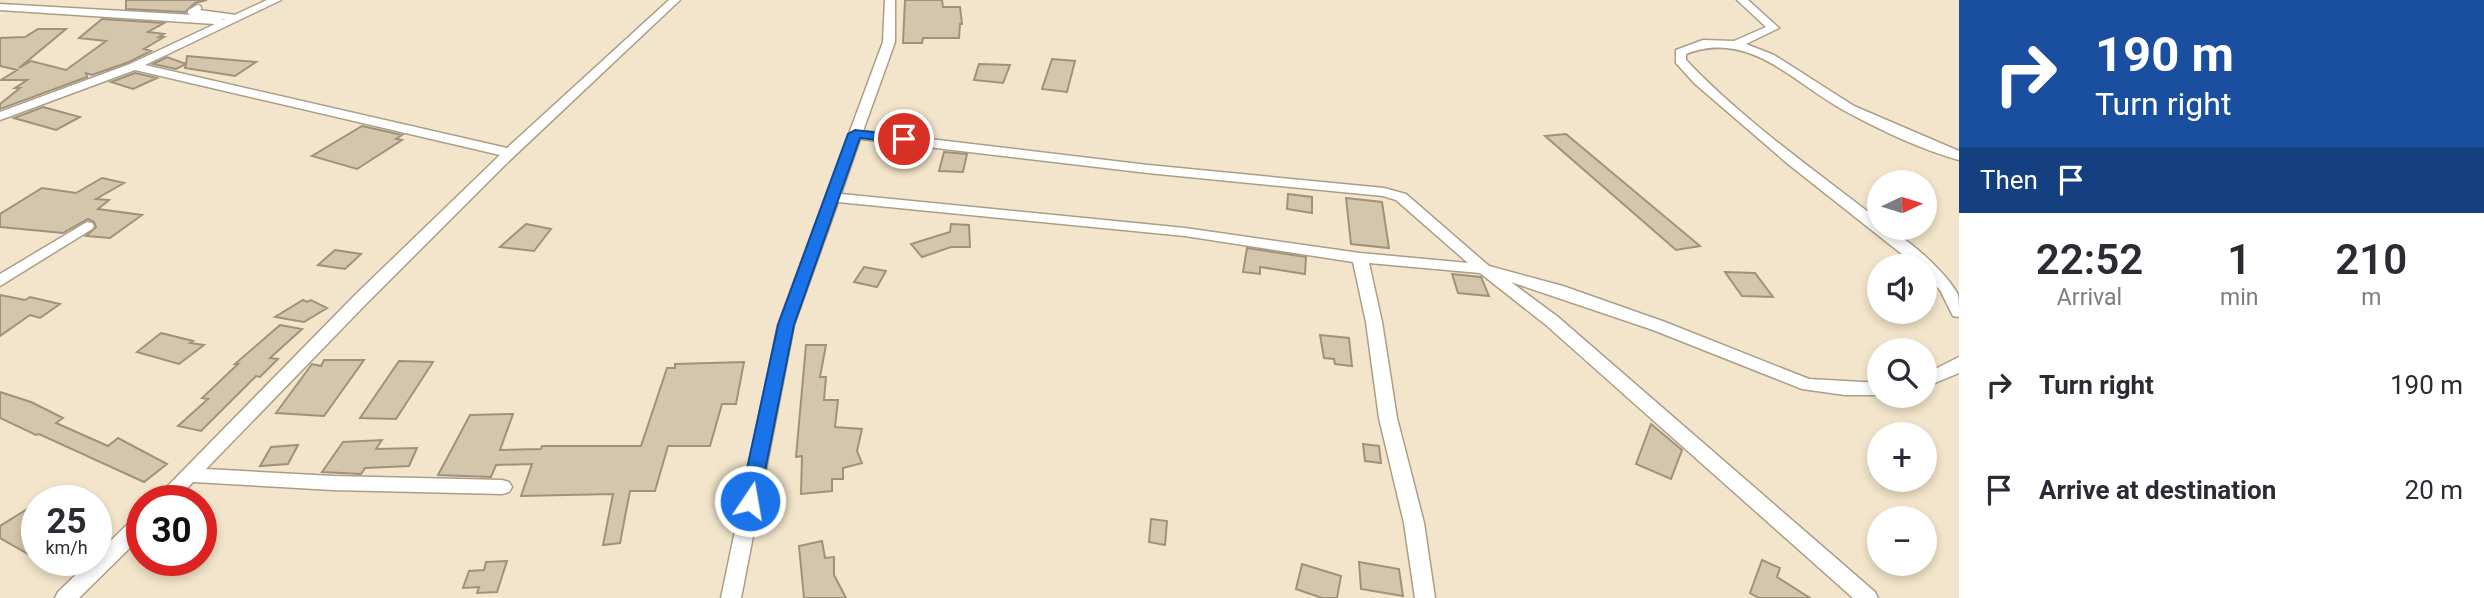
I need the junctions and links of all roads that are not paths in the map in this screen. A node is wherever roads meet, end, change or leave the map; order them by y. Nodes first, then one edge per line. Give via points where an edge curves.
1 (276, 0) edge
2 (675, 0) edge
3 (890, 0) edge
4 (1742, 0) edge
5 (0, 7) edge
6 (198, 8) dead end
7 (236, 18) junction
8 (223, 24) junction
9 (1736, 44) junction
10 (134, 66) junction
11 (0, 116) edge
12 (855, 134) junction
13 (511, 153) junction
14 (1959, 156) edge
15 (833, 197) junction
16 (87, 226) dead end
17 (1360, 258) junction
18 (1485, 269) junction
19 (0, 281) edge
20 (1959, 312) edge
21 (1959, 363) edge
22 (1937, 376) edge
23 (1867, 389) edge
24 (191, 475) junction
25 (180, 485) edge
26 (502, 487) dead end
27 (126, 539) edge
28 (65, 598) edge
29 (731, 598) edge
30 (1425, 598) edge
31 (1868, 598) edge

1 - 7 street
2 - 13 street
3 - 12 street via 889,42
4 - 9 street via 1773,27
5 - 8 street via 212,19
6 - 7 lane via 191,12
7 - 8 street
8 - 10 street
9 - 14 street via 1788,67 1848,109
9 - 20 street via 1691,46 1681,52 1680,61 1793,161 1917,257 1946,288
10 - 11 street
10 - 13 street
12 - 15 street
12 - 18 street via 1384,192 1401,197
13 - 24 street
15 - 17 street via 1185,232
15 - 29 street via 786,325
16 - 19 street
17 - 18 street
17 - 30 street
18 - 23 street via 1660,326 1808,385
18 - 31 street via 1552,321
21 - 22 street
24 - 25 street
24 - 26 street
27 - 28 street

